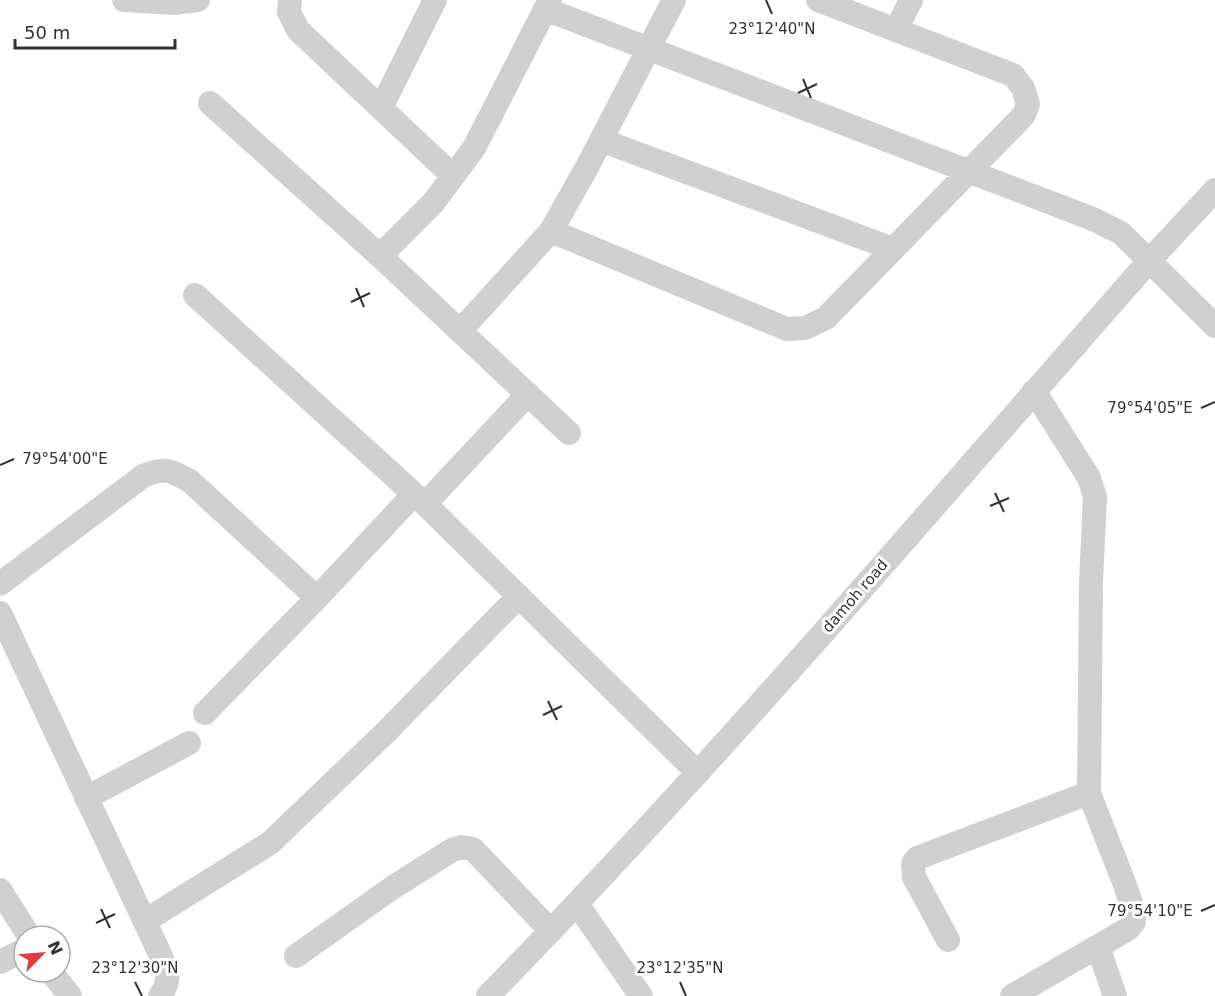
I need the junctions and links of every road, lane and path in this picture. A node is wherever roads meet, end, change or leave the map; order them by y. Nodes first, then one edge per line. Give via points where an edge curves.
1 (124, 0) edge
2 (198, 0) edge
3 (290, 0) edge
4 (435, 0) edge
5 (674, 0) edge
6 (818, 0) edge
7 (911, 0) edge
8 (547, 4) edge
9 (896, 30) junction
10 (649, 48) junction
11 (210, 103) dead end
12 (381, 108) junction
13 (601, 140) junction
14 (969, 171) junction
15 (453, 176) junction
16 (1215, 190) edge
17 (551, 231) junction
18 (893, 249) junction
19 (380, 256) junction
20 (1149, 261) junction
21 (195, 295) dead end
22 (1215, 326) edge
23 (460, 331) junction
24 (1034, 392) junction
25 (528, 394) junction
26 (569, 433) dead end
27 (420, 499) junction
28 (0, 584) edge
29 (519, 596) junction
30 (317, 598) junction
31 (0, 613) edge
32 (205, 713) dead end
33 (189, 743) dead end
34 (699, 773) junction
35 (1089, 793) junction
36 (86, 798) junction
37 (0, 890) edge
38 (577, 904) junction
39 (145, 921) junction
40 (21, 924) edge
41 (551, 931) junction
42 (948, 940) dead end
43 (1098, 947) junction
44 (296, 956) dead end
45 (60, 984) edge
46 (70, 996) edge
47 (160, 996) edge
48 (488, 996) edge
49 (641, 996) edge
50 (1012, 996) edge
51 (1115, 996) edge

1 - 2 street
3 - 12 street via 289,12 298,30
4 - 12 street
5 - 10 street
6 - 9 street
7 - 9 street
8 - 10 street
8 - 15 street via 474,148
9 - 14 street via 1013,75 1023,88 1028,104 1024,115
10 - 13 street
10 - 14 street
11 - 19 street
12 - 15 street
13 - 17 street
13 - 18 street
14 - 18 street
14 - 20 street via 1093,219 1121,233
15 - 19 street via 433,203
16 - 20 street, damoh road
17 - 18 street via 787,329 805,328 826,318
17 - 23 street
19 - 23 street
20 - 22 street
20 - 24 street, damoh road
21 - 27 street
23 - 25 street
24 - 34 street, damoh road
24 - 35 street via 1089,478 1095,497
25 - 26 street
25 - 27 street
27 - 29 street
27 - 30 street
28 - 30 street via 142,476 158,469 190,481
29 - 34 street
29 - 39 street via 270,843
30 - 32 street
31 - 36 street
33 - 36 street
34 - 38 street, damoh road
35 - 42 street via 917,858 913,864 914,877
35 - 43 street via 1134,912 1134,922 1128,930
36 - 39 street
37 - 40 street
38 - 41 street, damoh road
38 - 49 street
39 - 47 street via 168,975 167,987
41 - 44 street via 473,849 461,847 392,888
41 - 48 street, damoh road
43 - 50 street
43 - 51 street
45 - 46 street

